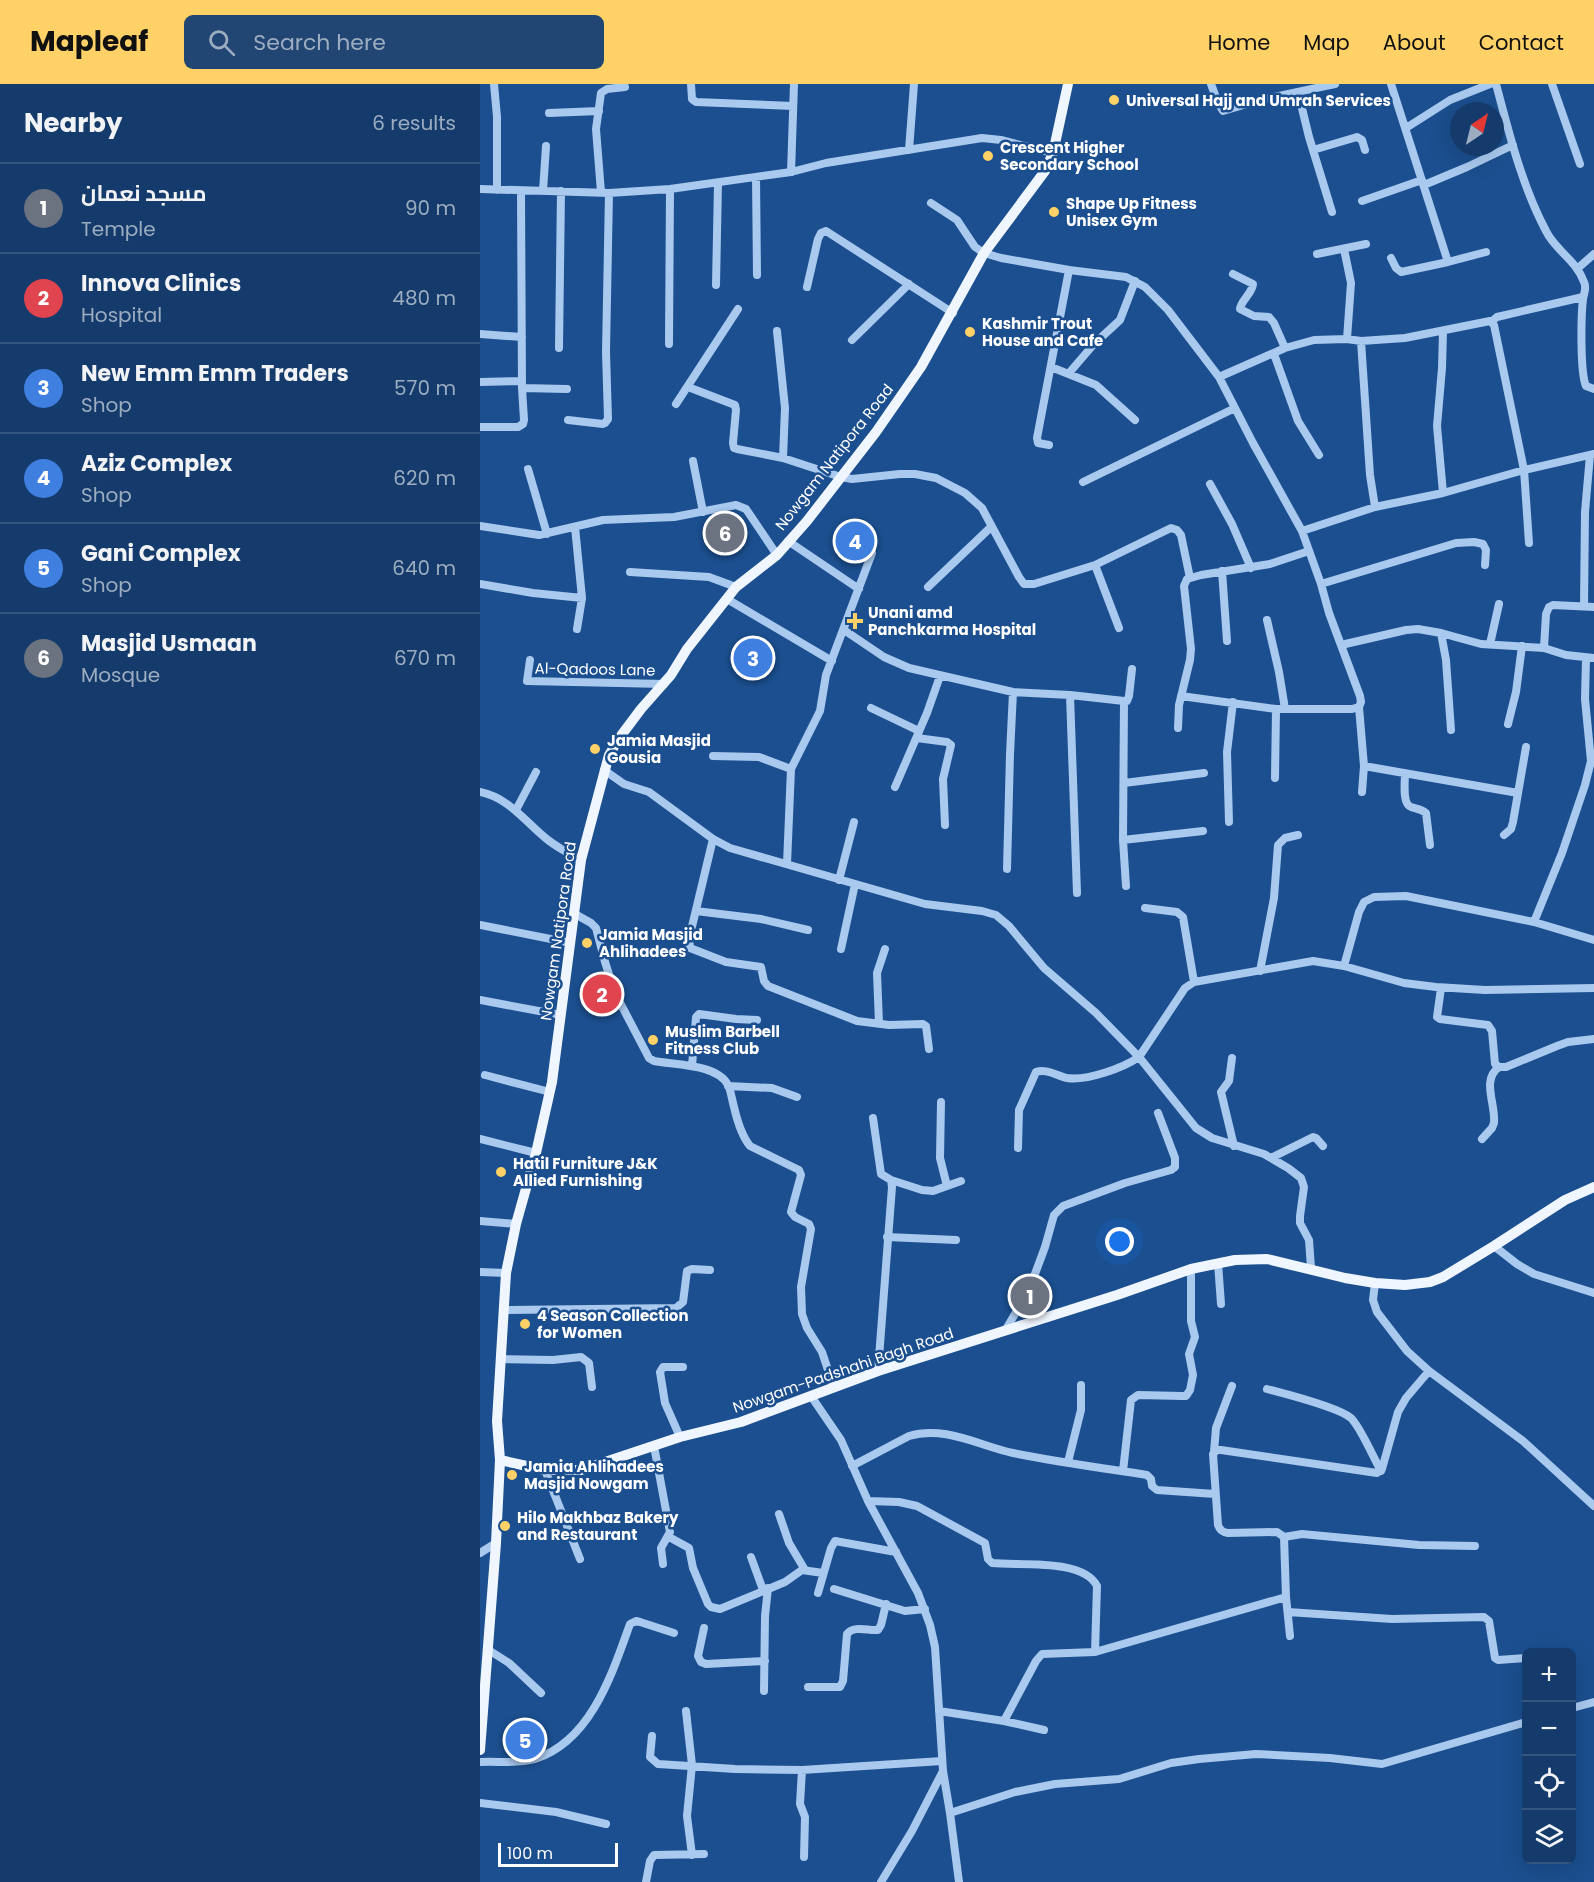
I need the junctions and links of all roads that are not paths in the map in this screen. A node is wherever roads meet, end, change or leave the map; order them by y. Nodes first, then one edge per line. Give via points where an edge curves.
1 (494, 84) edge
2 (691, 84) edge
3 (794, 84) edge
4 (914, 84) edge
5 (1068, 84) edge
6 (1211, 84) edge
7 (1335, 84) edge
8 (1391, 84) edge
9 (1490, 84) edge
10 (1496, 84) edge
11 (1552, 84) edge
12 (625, 87) dead end
13 (1299, 92) junction
14 (793, 106) junction
15 (598, 111) junction
16 (549, 113) dead end
17 (1406, 128) junction
18 (1513, 145) junction
19 (546, 146) dead end
20 (909, 150) junction
21 (1313, 150) junction
22 (1365, 150) dead end
23 (1053, 153) junction
24 (1580, 164) dead end
25 (791, 171) junction
26 (756, 177) junction
27 (1423, 182) junction
28 (718, 183) junction
29 (480, 189) edge
30 (670, 189) junction
31 (497, 190) junction
32 (543, 191) junction
33 (561, 191) junction
34 (521, 192) junction
35 (605, 193) junction
36 (1362, 201) dead end
37 (931, 203) dead end
38 (1332, 212) dead end
39 (1366, 244) dead end
40 (1344, 249) junction
41 (1486, 252) dead end
42 (984, 253) junction
43 (1317, 254) dead end
44 (1594, 254) edge
45 (1391, 258) dead end
46 (1448, 262) junction
47 (1577, 269) junction
48 (1069, 270) junction
49 (1233, 274) dead end
50 (757, 275) dead end
51 (1135, 281) junction
52 (909, 284) junction
53 (716, 285) dead end
54 (807, 287) dead end
55 (1583, 297) junction
56 (738, 309) dead end
57 (952, 313) junction
58 (1491, 322) junction
59 (777, 331) dead end
60 (1443, 332) junction
61 (480, 334) edge
62 (522, 337) junction
63 (1347, 339) junction
64 (852, 340) dead end
65 (1361, 341) junction
66 (669, 344) dead end
67 (559, 348) dead end
68 (1285, 348) junction
69 (1274, 354) junction
70 (1051, 367) junction
71 (1069, 373) junction
72 (1219, 377) junction
73 (480, 382) edge
74 (522, 385) junction
75 (688, 387) junction
76 (1594, 388) edge
77 (567, 389) dead end
78 (676, 404) dead end
79 (1235, 408) junction
80 (568, 420) dead end
81 (1134, 420) dead end
82 (480, 427) edge
83 (1049, 445) dead end
84 (1319, 454) dead end
85 (1592, 455) edge
86 (783, 458) junction
87 (693, 461) dead end
88 (528, 469) dead end
89 (1524, 470) junction
90 (841, 477) junction
91 (1083, 482) dead end
92 (1210, 484) dead end
93 (1443, 493) junction
94 (1375, 507) junction
95 (703, 512) junction
96 (480, 526) edge
97 (574, 526) junction
98 (991, 527) junction
99 (1302, 531) junction
100 (547, 534) junction
101 (788, 541) junction
102 (1529, 543) dead end
103 (1309, 550) junction
104 (872, 553) dead end
105 (777, 555) junction
106 (1095, 565) junction
107 (1485, 565) dead end
108 (1251, 568) junction
109 (1222, 571) junction
110 (630, 572) dead end
111 (1190, 578) junction
112 (1321, 584) junction
113 (480, 585) edge
114 (736, 587) junction
115 (928, 587) dead end
116 (859, 590) junction
117 (582, 598) junction
118 (727, 599) junction
119 (1499, 604) dead end
120 (1584, 606) junction
121 (1594, 607) edge
122 (1267, 620) dead end
123 (1119, 628) dead end
124 (577, 629) dead end
125 (844, 630) junction
126 (1441, 633) junction
127 (1227, 641) dead end
128 (1490, 644) junction
129 (1341, 645) junction
130 (1522, 646) junction
131 (1544, 648) junction
132 (1590, 658) edge
133 (530, 660) dead end
134 (832, 661) junction
135 (1132, 669) dead end
136 (940, 675) junction
137 (663, 684) junction
138 (1014, 692) junction
139 (1070, 695) junction
140 (1181, 696) junction
141 (1124, 701) junction
142 (1233, 702) junction
143 (1359, 707) junction
144 (871, 708) dead end
145 (1281, 709) junction
146 (1508, 724) dead end
147 (1178, 728) dead end
148 (1451, 730) dead end
149 (918, 735) junction
150 (1527, 747) dead end
151 (713, 756) dead end
152 (1364, 766) junction
153 (791, 769) junction
154 (604, 771) junction
155 (536, 772) dead end
156 (1204, 773) dead end
157 (1405, 773) junction
158 (1275, 778) dead end
159 (1124, 783) junction
160 (895, 787) dead end
161 (480, 792) edge
162 (1362, 792) dead end
163 (1518, 793) junction
164 (516, 810) junction
165 (854, 822) dead end
166 (1229, 822) dead end
167 (945, 825) dead end
168 (1203, 831) dead end
169 (1298, 835) dead end
170 (1504, 835) dead end
171 (713, 839) junction
172 (1123, 840) junction
173 (1430, 845) dead end
174 (581, 860) junction
175 (787, 864) junction
176 (1007, 869) dead end
177 (839, 880) junction
178 (855, 884) junction
179 (1126, 885) dead end
180 (1077, 893) dead end
181 (1144, 908) dead end
182 (696, 911) junction
183 (575, 914) junction
184 (1534, 922) junction
185 (480, 925) edge
186 (808, 930) dead end
187 (1594, 940) edge
188 (571, 943) junction
189 (841, 949) dead end
190 (885, 949) dead end
191 (1344, 966) junction
192 (1260, 971) junction
193 (1194, 982) junction
194 (1442, 988) junction
195 (1594, 988) edge
196 (480, 1000) edge
197 (560, 1015) junction
198 (757, 1020) dead end
199 (879, 1023) junction
200 (1594, 1039) edge
201 (929, 1049) dead end
202 (1139, 1057) junction
203 (1232, 1058) dead end
204 (692, 1066) junction
205 (1499, 1067) junction
206 (485, 1076) dead end
207 (728, 1086) junction
208 (550, 1092) junction
209 (797, 1096) dead end
210 (941, 1102) dead end
211 (1158, 1113) dead end
212 (873, 1118) dead end
213 (480, 1139) edge
214 (1482, 1139) dead end
215 (1234, 1146) junction
216 (1323, 1146) dead end
217 (1018, 1148) dead end
218 (536, 1153) junction
219 (1271, 1158) junction
220 (891, 1180) junction
221 (961, 1181) dead end
222 (947, 1186) junction
223 (1594, 1187) edge
224 (480, 1221) edge
225 (516, 1224) junction
226 (887, 1237) junction
227 (956, 1240) dead end
228 (1494, 1246) junction
229 (1218, 1263) junction
230 (1311, 1268) junction
231 (1191, 1269) junction
232 (710, 1270) dead end
233 (480, 1272) edge
234 (506, 1273) junction
235 (1375, 1283) junction
236 (1594, 1293) edge
237 (1221, 1304) dead end
238 (503, 1310) junction
239 (1005, 1332) junction
240 (500, 1359) junction
241 (682, 1367) dead end
242 (878, 1371) junction
243 (1429, 1371) junction
244 (1081, 1385) dead end
245 (1232, 1386) dead end
246 (592, 1387) dead end
247 (834, 1388) junction
248 (1267, 1389) dead end
249 (811, 1396) junction
250 (680, 1437) junction
251 (654, 1446) junction
252 (1214, 1452) junction
253 (500, 1460) junction
254 (1068, 1462) junction
255 (852, 1466) junction
256 (545, 1470) junction
257 (1122, 1471) junction
258 (1381, 1471) junction
259 (1215, 1494) junction
260 (868, 1501) junction
261 (1594, 1506) edge
262 (779, 1514) dead end
263 (669, 1537) junction
264 (1284, 1537) junction
265 (496, 1542) junction
266 (1475, 1546) dead end
267 (896, 1552) junction
268 (480, 1553) edge
269 (751, 1557) dead end
270 (580, 1559) dead end
271 (663, 1564) dead end
272 (805, 1570) junction
273 (823, 1573) junction
274 (834, 1588) dead end
275 (766, 1589) junction
276 (818, 1593) dead end
277 (1286, 1597) junction
278 (885, 1604) junction
279 (925, 1609) junction
280 (1288, 1612) junction
281 (704, 1628) dead end
282 (674, 1633) dead end
283 (1290, 1636) dead end
284 (487, 1649) junction
285 (1095, 1652) junction
286 (1522, 1658) edge
287 (765, 1660) junction
288 (808, 1688) dead end
289 (764, 1691) dead end
290 (541, 1693) dead end
291 (1594, 1702) edge
292 (1576, 1707) edge
293 (686, 1711) dead end
294 (939, 1711) junction
295 (1004, 1721) junction
296 (1522, 1723) edge
297 (1044, 1730) dead end
298 (652, 1736) dead end
299 (480, 1750) edge
300 (942, 1761) junction
301 (480, 1762) edge
302 (692, 1765) junction
303 (802, 1770) junction
304 (943, 1772) junction
305 (480, 1803) edge
306 (950, 1813) junction
307 (606, 1824) dead end
308 (704, 1854) dead end
309 (692, 1855) junction
310 (804, 1857) dead end
311 (646, 1882) edge
312 (881, 1882) edge
313 (959, 1882) edge

1 - 31 street
2 - 14 street via 692,99 696,102
3 - 14 street
4 - 20 street
5 - 23 main road, Nowgam Natipora Road
6 - 13 street via 1223,111
7 - 13 street
8 - 17 street
9 - 17 street via 1450,100
10 - 18 street
11 - 24 street
12 - 15 street via 603,91
13 - 21 street
14 - 25 street
15 - 16 street
15 - 35 street via 596,129
17 - 27 street
18 - 27 street
18 - 47 street via 1539,219
19 - 32 street
20 - 23 street via 982,138
20 - 25 street
21 - 22 street via 1358,137
21 - 38 street
23 - 42 main road, Nowgam Natipora Road
25 - 26 street
26 - 28 street
26 - 50 street
27 - 36 street
27 - 46 street
28 - 30 street
28 - 53 street
29 - 31 street
30 - 35 street
30 - 66 street
31 - 34 street
32 - 33 street
32 - 34 street
33 - 35 street
33 - 67 street
34 - 62 street
35 - 80 street via 608,419 603,424
37 - 42 street via 957,220 975,247
39 - 40 street
40 - 43 street
40 - 63 street via 1351,283
41 - 46 street
42 - 48 street
42 - 57 main road, Nowgam Natipora Road
44 - 47 street
45 - 46 street via 1401,272
47 - 55 street via 1586,288
48 - 51 street
48 - 70 street
49 - 68 street via 1253,284 1239,308 1254,316 1269,316
51 - 71 street via 1120,320
51 - 72 street via 1168,310
52 - 54 street via 826,231 818,239
52 - 57 street
52 - 64 street
55 - 58 street via 1497,317
55 - 76 street via 1583,379 1586,386
56 - 75 street
57 - 90 main road, Nowgam Natipora Road via 921,366
58 - 60 street
58 - 89 street
59 - 86 street via 785,408
60 - 65 street
60 - 93 street via 1437,426
61 - 62 street
62 - 74 street
63 - 65 street
63 - 68 street via 1314,340
65 - 94 street
68 - 69 street
69 - 72 street
69 - 84 street via 1298,421
70 - 71 street
70 - 83 street via 1036,438 1038,443
71 - 81 street via 1096,384
72 - 79 street
73 - 74 street
74 - 77 street
74 - 82 street via 521,426
75 - 78 street
75 - 86 street via 735,405 736,449
79 - 91 street
79 - 99 street
85 - 89 street
85 - 120 street via 1585,512
86 - 90 street
87 - 95 street
88 - 100 street
89 - 93 street
89 - 102 street
90 - 98 street via 915,474 936,478 977,503
90 - 101 main road, Nowgam Natipora Road
92 - 108 street
93 - 94 street
94 - 99 street
95 - 97 street
95 - 105 street via 744,508
96 - 100 street
97 - 100 street
97 - 117 street
98 - 106 street via 1024,584
98 - 115 street
99 - 103 street
101 - 105 main road, Nowgam Natipora Road
101 - 116 street
103 - 108 street
103 - 112 street
104 - 116 street
105 - 114 main road, Nowgam Natipora Road
106 - 111 street via 1175,528 1181,536
106 - 123 street
107 - 112 street via 1483,544 1456,543
108 - 109 street
109 - 111 street
109 - 127 street
110 - 114 street via 709,577
111 - 140 street via 1184,586 1191,650
112 - 129 street
113 - 117 street
114 - 118 main road, Nowgam Natipora Road
116 - 125 street
117 - 124 street
118 - 134 street
118 - 137 main road, Nowgam Natipora Road
119 - 128 street
120 - 121 street
120 - 131 street via 1553,605 1548,609
122 - 145 street via 1279,672
125 - 134 street
125 - 136 street via 891,661
126 - 128 street
126 - 129 street via 1406,630
126 - 148 street
128 - 130 street
129 - 143 street via 1360,696
130 - 131 street
130 - 146 street
131 - 132 street
132 - 184 street via 1585,699 1591,761 1565,844
133 - 137 street, Al-Qadoos Lane via 527,681
134 - 153 street via 824,681 820,711
135 - 141 street via 1129,696
136 - 138 street
136 - 149 street
137 - 154 main road, Nowgam Natipora Road via 620,737
138 - 139 street
138 - 176 street
139 - 141 street
139 - 180 street
140 - 142 street
140 - 147 street
141 - 159 street
142 - 145 street
142 - 166 street via 1227,752
143 - 145 street
143 - 152 street
144 - 149 street
145 - 158 street
149 - 160 street
149 - 167 street via 951,746 943,779
150 - 163 street
151 - 153 street via 759,757
152 - 157 street
152 - 162 street
153 - 175 street
154 - 171 street via 624,784 649,792
154 - 174 main road, Nowgam Natipora Road
155 - 164 street
156 - 159 street
157 - 163 street
157 - 173 street via 1407,804 1426,813
159 - 172 street
161 - 164 street via 499,798
163 - 170 street via 1512,826
164 - 174 street via 547,839
165 - 177 street
168 - 172 street
169 - 192 street via 1285,838 1278,845 1274,898
171 - 175 street via 739,851
171 - 182 street
172 - 179 street
174 - 183 main road, Nowgam Natipora Road
175 - 177 street
177 - 178 street
178 - 189 street
178 - 202 street via 925,904 996,915 1044,968
181 - 193 street via 1183,916
182 - 186 street
182 - 199 street via 689,939 694,950 726,962 762,967 765,984 772,988 849,1019
183 - 188 main road, Nowgam Natipora Road
183 - 204 street via 596,928 615,993 650,1058 654,1062
184 - 187 street
184 - 191 street via 1406,896 1374,897 1364,902 1359,912
185 - 188 street
188 - 197 main road, Nowgam Natipora Road
190 - 199 street via 877,973
191 - 192 street via 1314,961
191 - 194 street via 1404,983
192 - 193 street
193 - 202 street via 1182,992
194 - 195 street
194 - 205 street via 1437,1017 1488,1025 1495,1064
196 - 197 street
197 - 208 main road, Nowgam Natipora Road
198 - 204 street via 699,1014
199 - 201 street via 923,1024
200 - 205 street via 1568,1042
202 - 215 street via 1196,1128
202 - 217 street via 1114,1070 1076,1078 1036,1072 1019,1110
203 - 215 street via 1229,1081 1221,1092
204 - 207 street via 720,1075
205 - 214 street via 1490,1078 1494,1123
206 - 208 street
207 - 209 street via 772,1088
207 - 247 street via 736,1117 750,1146 800,1173 791,1209 811,1229 802,1275 802,1314 822,1352
208 - 218 main road, Nowgam Natipora Road
210 - 222 street via 940,1158
211 - 239 street via 1175,1167 1058,1209 1029,1290
212 - 220 street via 881,1174
213 - 218 street
215 - 219 street
216 - 219 street via 1311,1138
218 - 225 main road, Nowgam Natipora Road
219 - 230 street via 1303,1181 1300,1223 1309,1240
220 - 222 street via 926,1191
220 - 226 street
221 - 222 street
223 - 228 main road, Nowgam-Padshahi Bagh Road via 1565,1200
224 - 225 street
225 - 234 main road, Nowgam Natipora Road
226 - 227 street
226 - 242 street
228 - 235 main road, Nowgam-Padshahi Bagh Road via 1430,1282
228 - 236 street via 1534,1274
229 - 230 main road, Nowgam-Padshahi Bagh Road via 1267,1259
229 - 231 main road, Nowgam-Padshahi Bagh Road
229 - 237 street
230 - 235 main road, Nowgam-Padshahi Bagh Road
231 - 239 main road, Nowgam-Padshahi Bagh Road
231 - 257 street via 1191,1321 1195,1337 1190,1354 1194,1371 1190,1390 1186,1396 1138,1395 1131,1400
232 - 238 street via 687,1271 684,1298 676,1308
233 - 234 street
234 - 238 main road, Nowgam Natipora Road
235 - 243 street via 1373,1300 1377,1312 1399,1342
238 - 240 main road, Nowgam Natipora Road
239 - 242 main road, Nowgam-Padshahi Bagh Road
240 - 246 street via 581,1357 589,1363
240 - 253 main road, Nowgam Natipora Road
241 - 250 street via 663,1367 660,1372 665,1403
242 - 247 main road, Nowgam-Padshahi Bagh Road
243 - 258 street via 1398,1412
243 - 261 street via 1522,1441
244 - 254 street via 1081,1410
245 - 252 street via 1216,1428
247 - 249 main road, Nowgam-Padshahi Bagh Road
248 - 258 street via 1348,1416
249 - 250 main road, Nowgam-Padshahi Bagh Road via 741,1422
249 - 255 street via 836,1431
250 - 251 main road, Nowgam-Padshahi Bagh Road
251 - 256 main road, Nowgam-Padshahi Bagh Road via 580,1470
251 - 263 street
252 - 258 street via 1372,1474
252 - 259 street
253 - 256 main road, Nowgam-Padshahi Bagh Road
253 - 265 main road, Nowgam Natipora Road
254 - 255 street via 1015,1453 966,1438 926,1433 909,1436
254 - 257 street
255 - 260 street
256 - 270 street
257 - 259 street via 1147,1475 1157,1490
259 - 264 street via 1218,1525 1223,1533 1277,1532
260 - 267 street
260 - 285 street via 908,1503 927,1510 985,1543 992,1563 1066,1567 1089,1577 1096,1586
262 - 272 street via 789,1543
263 - 271 street via 661,1548
263 - 275 street via 690,1551 693,1568 711,1607 720,1609
264 - 266 street via 1302,1534
264 - 277 street
265 - 268 street
265 - 284 main road, Nowgam Natipora Road
267 - 273 street via 836,1541
267 - 279 street
269 - 275 street
272 - 273 street
272 - 275 street
273 - 276 street
274 - 278 street
275 - 287 street
277 - 280 street
277 - 285 street
278 - 279 street via 905,1611
278 - 288 street via 878,1630 849,1631 840,1687
279 - 294 street via 933,1636
280 - 283 street
280 - 286 street via 1392,1618 1484,1617 1489,1621 1495,1658
281 - 287 street via 698,1656 701,1662
282 - 301 street via 636,1621 630,1624 589,1715 557,1750 533,1760
284 - 290 street via 509,1663
284 - 299 main road, Nowgam Natipora Road
285 - 295 street via 1042,1654
287 - 289 street
291 - 292 street
293 - 302 street
294 - 295 street
294 - 300 street
295 - 297 street
296 - 306 street via 1382,1764 1256,1754 1199,1759 1119,1779 1026,1790
298 - 302 street via 651,1760 658,1764
300 - 303 street
300 - 304 street
302 - 303 street
302 - 309 street via 687,1816
303 - 310 street
304 - 306 street
304 - 312 street
305 - 307 street via 556,1812
306 - 313 street
308 - 309 street
309 - 311 street via 654,1855

